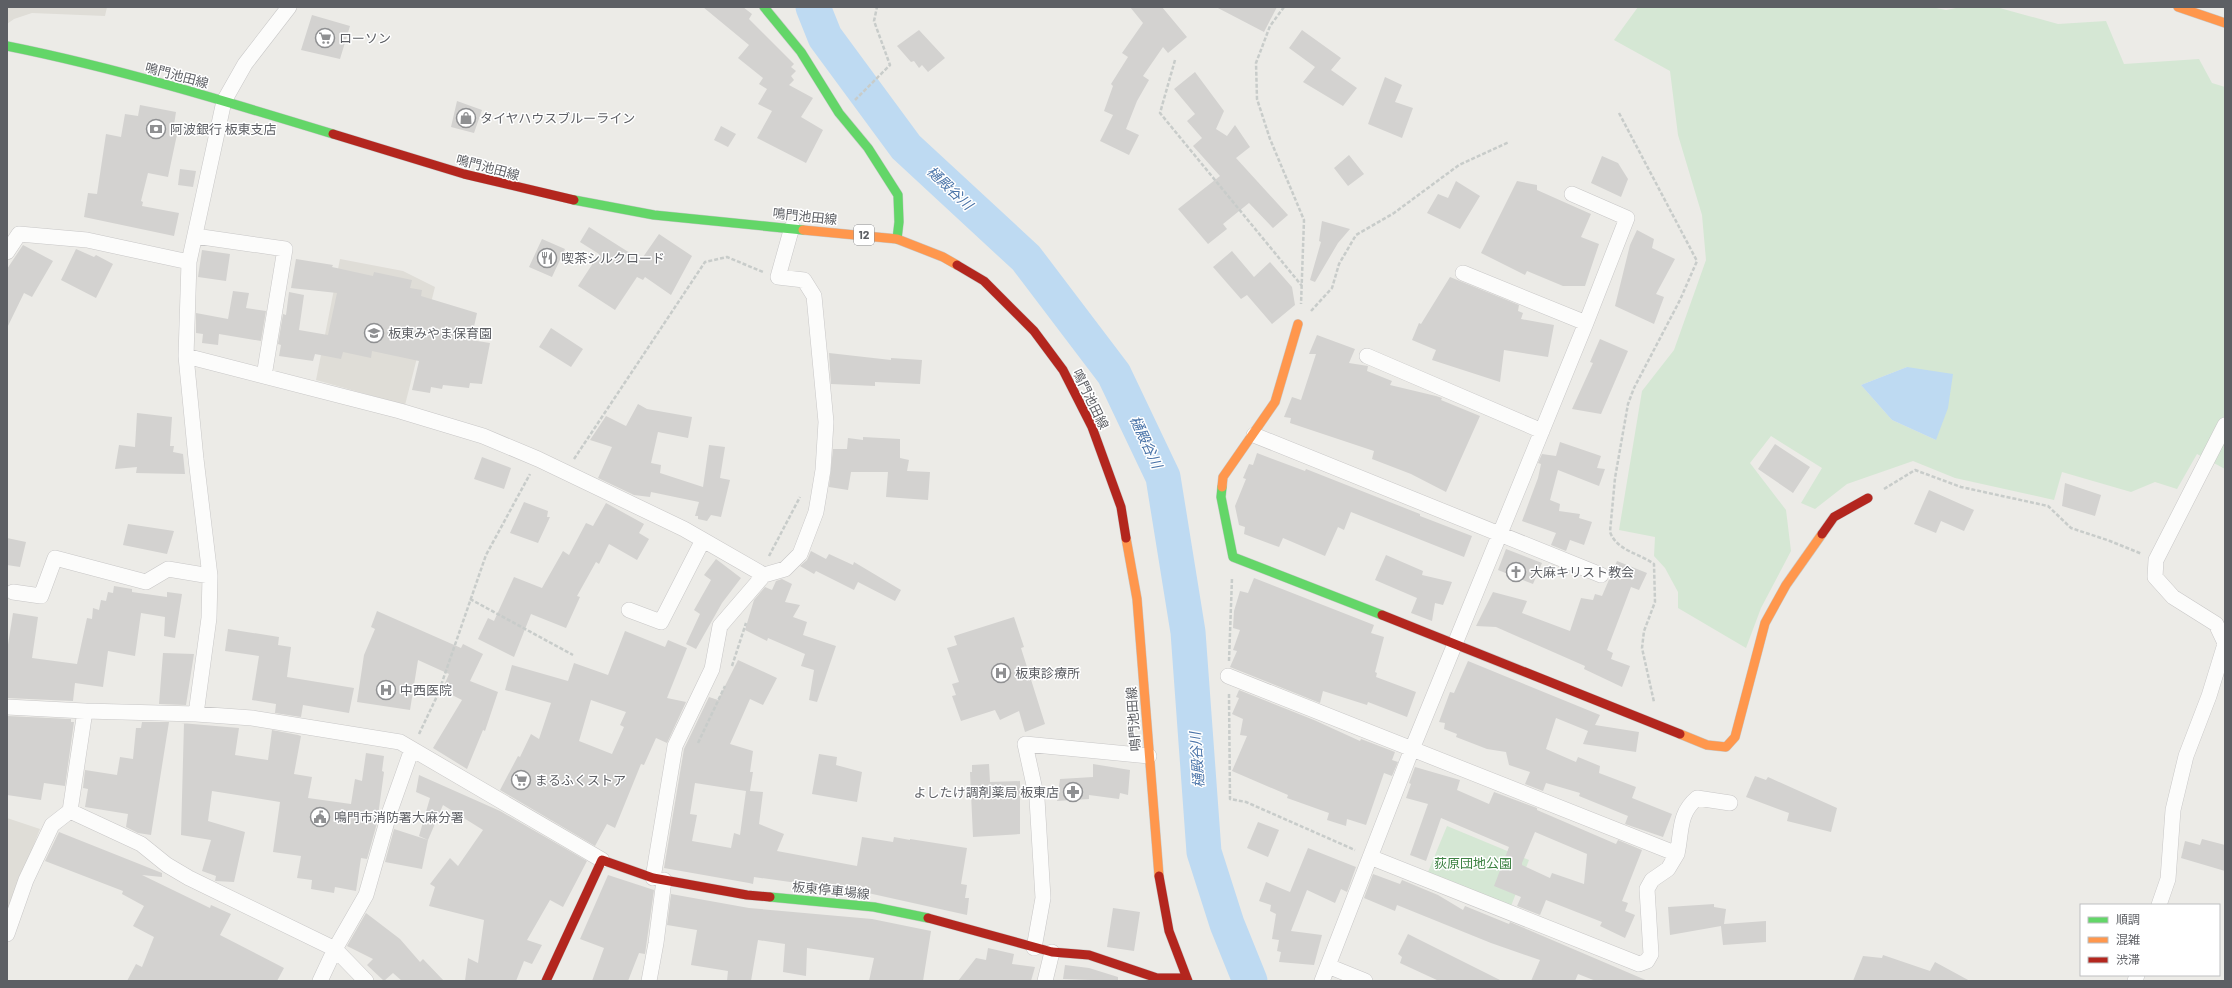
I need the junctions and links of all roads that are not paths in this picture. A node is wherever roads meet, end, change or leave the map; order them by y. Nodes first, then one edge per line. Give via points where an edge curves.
1 (289, 7) edge
2 (764, 7) edge
3 (2178, 7) edge
4 (2225, 23) edge
5 (7, 46) edge
6 (224, 101) junction
7 (1572, 194) dead end
8 (792, 227) junction
9 (195, 236) junction
10 (897, 239) junction
11 (7, 252) edge
12 (189, 262) junction
13 (1463, 273) dead end
14 (1586, 323) junction
15 (1298, 324) road end
16 (186, 356) junction
17 (1367, 356) dead end
18 (264, 376) junction
19 (2225, 425) edge
20 (1542, 431) junction
21 (1254, 435) junction
22 (1868, 498) road end
23 (1499, 535) junction
24 (703, 540) junction
25 (764, 575) junction
26 (1601, 575) dead end
27 (210, 576) junction
28 (13, 592) dead end
29 (629, 610) dead end
30 (1455, 642) junction
31 (2225, 644) edge
32 (1228, 676) road end
33 (7, 707) edge
34 (85, 712) junction
35 (196, 714) junction
36 (412, 749) junction
37 (1412, 749) junction
38 (1149, 756) junction
39 (1730, 803) dead end
40 (70, 811) junction
41 (1677, 854) junction
42 (1370, 857) junction
43 (602, 860) junction
44 (658, 879) junction
45 (2159, 904) edge
46 (7, 934) edge
47 (1034, 948) junction
48 (335, 949) junction
49 (1052, 952) junction
50 (1328, 966) junction
51 (1187, 980) edge
52 (320, 981) edge
53 (366, 981) edge
54 (546, 981) edge
55 (649, 981) edge
56 (1045, 981) edge
57 (1322, 981) edge
58 (1365, 981) edge

1 - 6 street via 245,64
2 - 10 main road via 801,52 898,196
3 - 4 main road
5 - 6 main road, 鳴門池田線 / 12 via 52,55
6 - 8 main road, 鳴門池田線 / 12 via 464,174 550,196 654,215
6 - 9 street
7 - 14 street via 1627,218
8 - 10 main road, 鳴門池田線 / 12
8 - 25 street via 778,277 804,280 814,296 826,422 823,470 816,512 800,554 785,569
9 - 12 street
9 - 18 street via 286,249
10 - 38 main road, 鳴門池田線 / 12 via 943,257 984,281 1034,331 1063,370 1092,427 1121,507 1137,599
11 - 12 street via 19,234 87,240
12 - 16 street
13 - 14 street
14 - 20 street
15 - 21 main road via 1275,402
16 - 18 street
16 - 27 street
17 - 20 street
18 - 24 street via 400,411 483,436 538,459
19 - 31 street via 2156,560 2155,577 2173,597 2216,624
20 - 23 street
21 - 23 street
21 - 30 main road via 1223,477 1221,497 1233,557
22 - 30 main road via 1834,517 1786,585 1765,623 1735,737 1726,747 1701,743
23 - 26 street
23 - 30 street
24 - 25 street
24 - 29 street via 661,622
25 - 44 street via 720,626 712,669 675,746
27 - 28 street via 168,569 146,582 54,558 42,596
27 - 35 street via 208,618
30 - 37 street
31 - 45 street via 2186,756 2173,810 2168,879
32 - 37 street
33 - 34 street
34 - 35 street
34 - 40 street
35 - 36 street via 260,719 400,742
36 - 43 street
36 - 48 street via 390,811 366,895
37 - 41 street
37 - 42 street
38 - 47 street via 1025,744 1037,799 1043,898
38 - 51 main road, 鳴門池田線 / 12 via 1156,862 1169,931
39 - 41 street via 1697,798 1688,806 1683,814
40 - 46 street via 52,825 26,880
40 - 48 street via 141,844 189,878
41 - 42 street via 1668,869 1652,880 1647,889 1651,954 1647,961 1639,964
42 - 50 street
43 - 44 main road, 板東停車場線
43 - 54 main road
44 - 47 main road, 板東停車場線 via 747,895 874,907 942,921
44 - 55 street via 656,943
47 - 49 main road, 板東停車場線
48 - 52 street
48 - 53 street
49 - 51 main road, 板東停車場線 via 1089,955 1157,978
49 - 56 street
50 - 57 street
50 - 58 street

